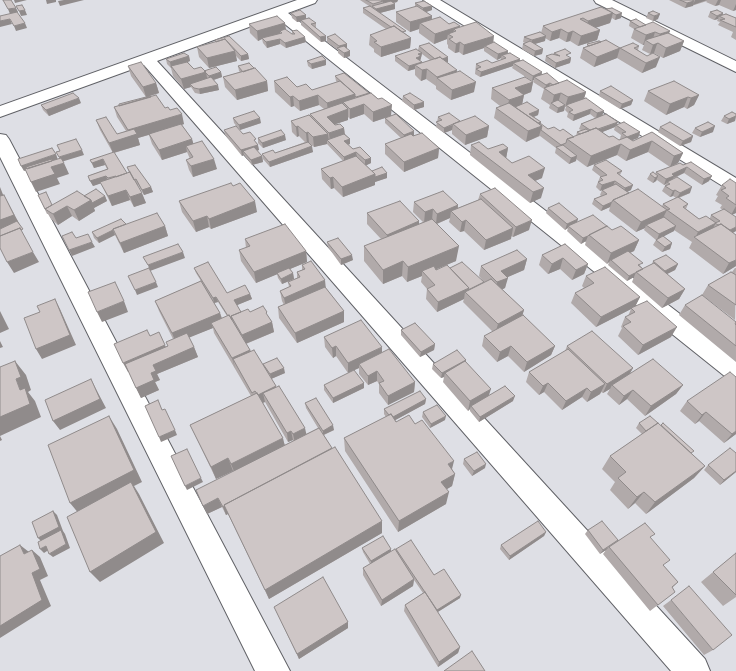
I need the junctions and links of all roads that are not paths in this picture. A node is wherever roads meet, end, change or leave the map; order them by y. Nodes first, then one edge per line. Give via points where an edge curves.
1 (310, 0) edge
2 (430, 0) edge
3 (601, 0) edge
4 (278, 12) junction
5 (147, 59) junction
6 (736, 67) edge
7 (0, 112) edge
8 (0, 139) edge
9 (736, 186) edge
10 (736, 371) edge
11 (273, 671) edge
12 (693, 671) edge

1 - 4 street
2 - 9 street
3 - 6 street
4 - 5 street
4 - 10 street
5 - 7 street
5 - 12 street
8 - 11 street

